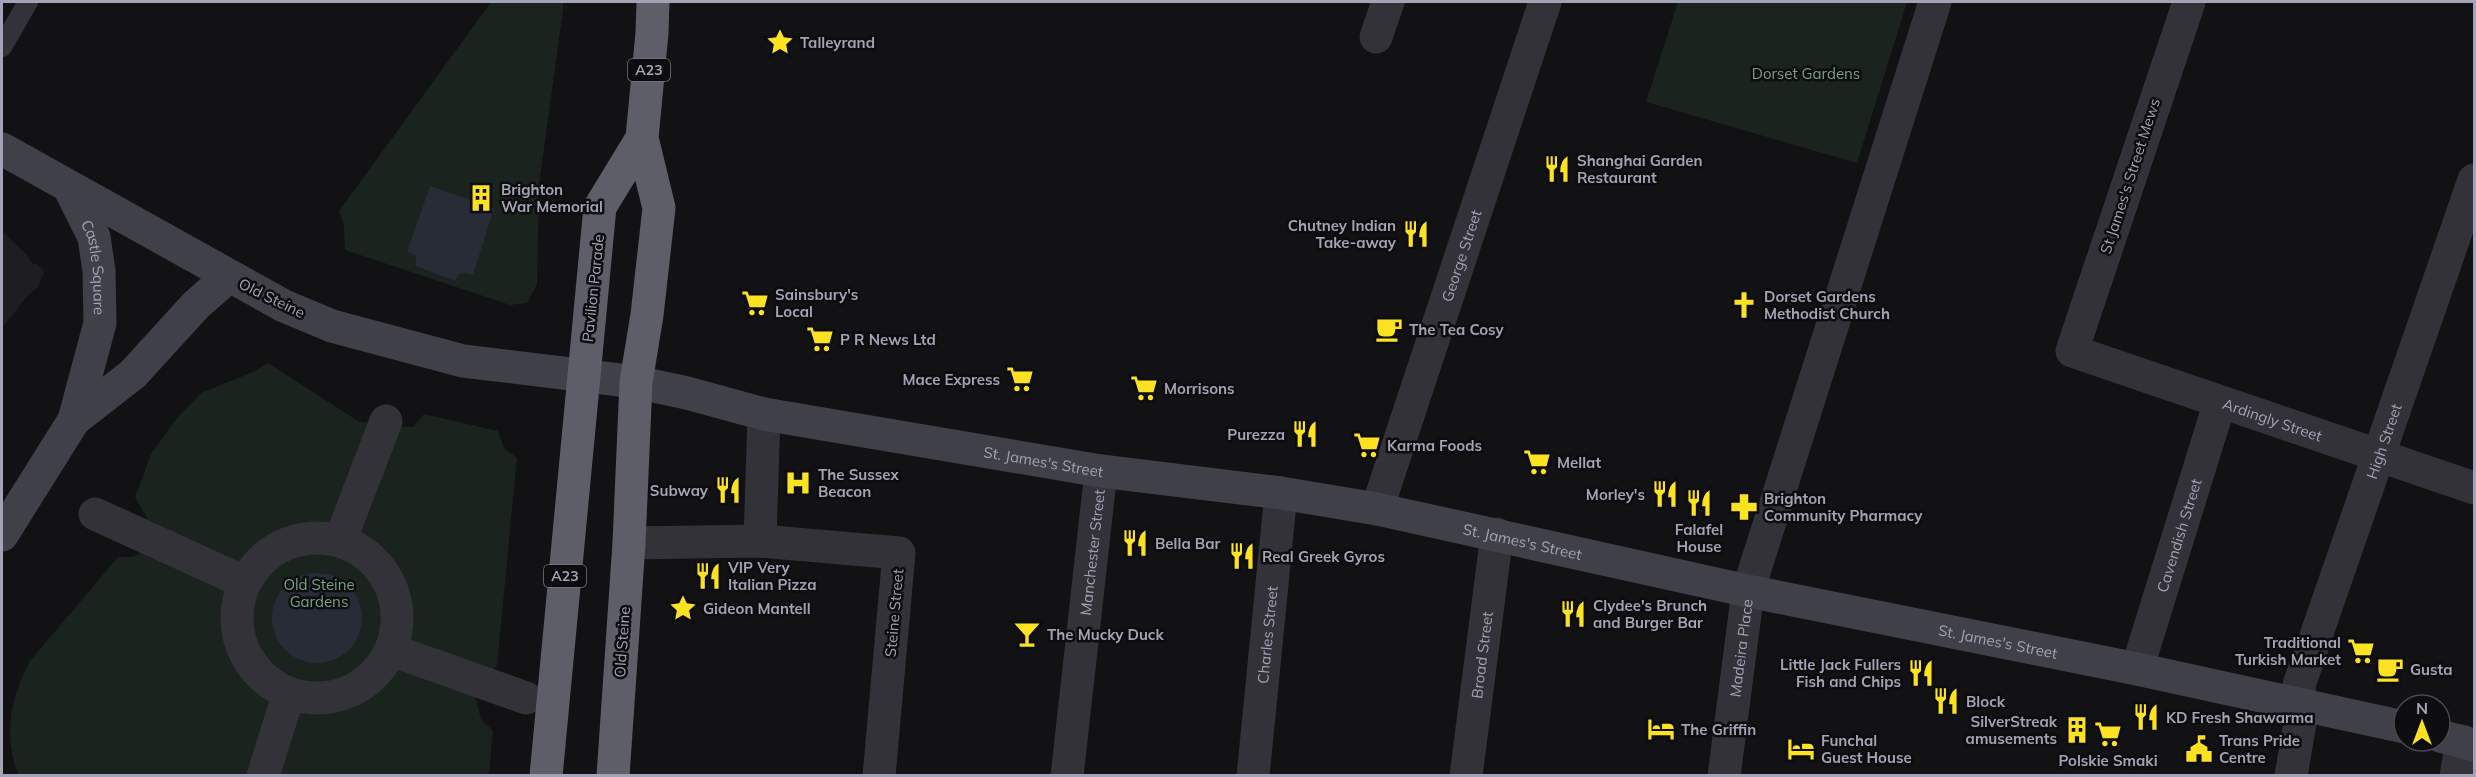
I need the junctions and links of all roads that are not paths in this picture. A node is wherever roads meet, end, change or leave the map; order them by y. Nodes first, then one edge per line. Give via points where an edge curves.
1 (28, 2) edge
2 (653, 2) edge
3 (1388, 2) edge
4 (1545, 2) edge
5 (1935, 2) edge
6 (2189, 2) edge
7 (1376, 37) dead end
8 (2, 47) edge
9 (642, 138) junction
10 (2, 149) edge
11 (2475, 180) edge
12 (69, 188) junction
13 (229, 276) junction
14 (2072, 351) joint
15 (583, 377) junction
16 (636, 382) junction
17 (2220, 402) junction
18 (764, 414) junction
19 (74, 420) junction
20 (386, 421) dead end
21 (2380, 456) junction
22 (1101, 471) junction
23 (2475, 488) edge
24 (1281, 492) junction
25 (1377, 508) junction
26 (95, 514) dead end
27 (1497, 534) junction
28 (2, 535) edge
29 (340, 541) junction
30 (760, 541) junction
31 (629, 543) junction
32 (244, 582) junction
33 (1748, 591) junction
34 (391, 650) junction
35 (2137, 669) junction
36 (289, 693) junction
37 (526, 698) dead end
38 (2301, 703) junction
39 (2392, 724) edge
40 (2459, 740) edge
41 (263, 776) edge
42 (546, 776) edge
43 (613, 776) edge
44 (879, 776) edge
45 (1067, 776) edge
46 (1253, 776) edge
47 (1466, 776) edge
48 (1724, 776) edge
49 (2291, 776) edge
50 (2456, 776) edge

1 - 8 lane
2 - 9 highway, Pavilion Parade / A23
3 - 7 street
4 - 25 street, George Street
5 - 33 street
6 - 14 street, St James's Street Mews
9 - 15 highway, Pavilion Parade / A23 via 600,207
9 - 16 highway, Pavilion Parade / A23 via 659,208
10 - 12 main road, Castle Square
11 - 21 street, High Street
12 - 13 main road, Castle Square
12 - 19 main road, Castle Square via 94,237 99,271 100,323
13 - 15 main road, Old Steine via 332,326 463,361
13 - 19 main road, Old Steine via 196,305 134,374
14 - 17 street, Ardingly Street
15 - 16 main road, Old Steine
15 - 42 highway, A23
16 - 18 main road, St. James's Street
16 - 31 highway, Old Steine / A23
17 - 21 street, Ardingly Street
17 - 35 street, Cavendish Street
18 - 22 main road, St. James's Street
18 - 30 street
19 - 28 main road, Old Steine
20 - 29 street
21 - 23 street, Ardingly Street
21 - 38 street, High Street via 2299,685
22 - 24 main road, St. James's Street
22 - 45 street, Manchester Street
24 - 25 main road, St. James's Street
24 - 46 street, Charles Street
25 - 27 main road, St. James's Street
26 - 32 street
27 - 33 main road, St. James's Street
27 - 47 street, Broad Street
29 - 32 street via 319,537 286,543 267,555
29 - 34 street via 363,551 388,579 398,614
30 - 31 street, Steine Street
30 - 44 street, Steine Street via 899,553
31 - 43 highway, Old Steine / A23
32 - 36 street via 237,606 242,646 265,680
33 - 35 main road, St. James's Street
33 - 48 street, Madeira Place
34 - 36 street via 376,673 348,692 315,698
34 - 37 street
35 - 38 main road, St. James's Street
36 - 41 street
38 - 39 main road, St. James's Street
38 - 49 street, High Street
40 - 50 street

